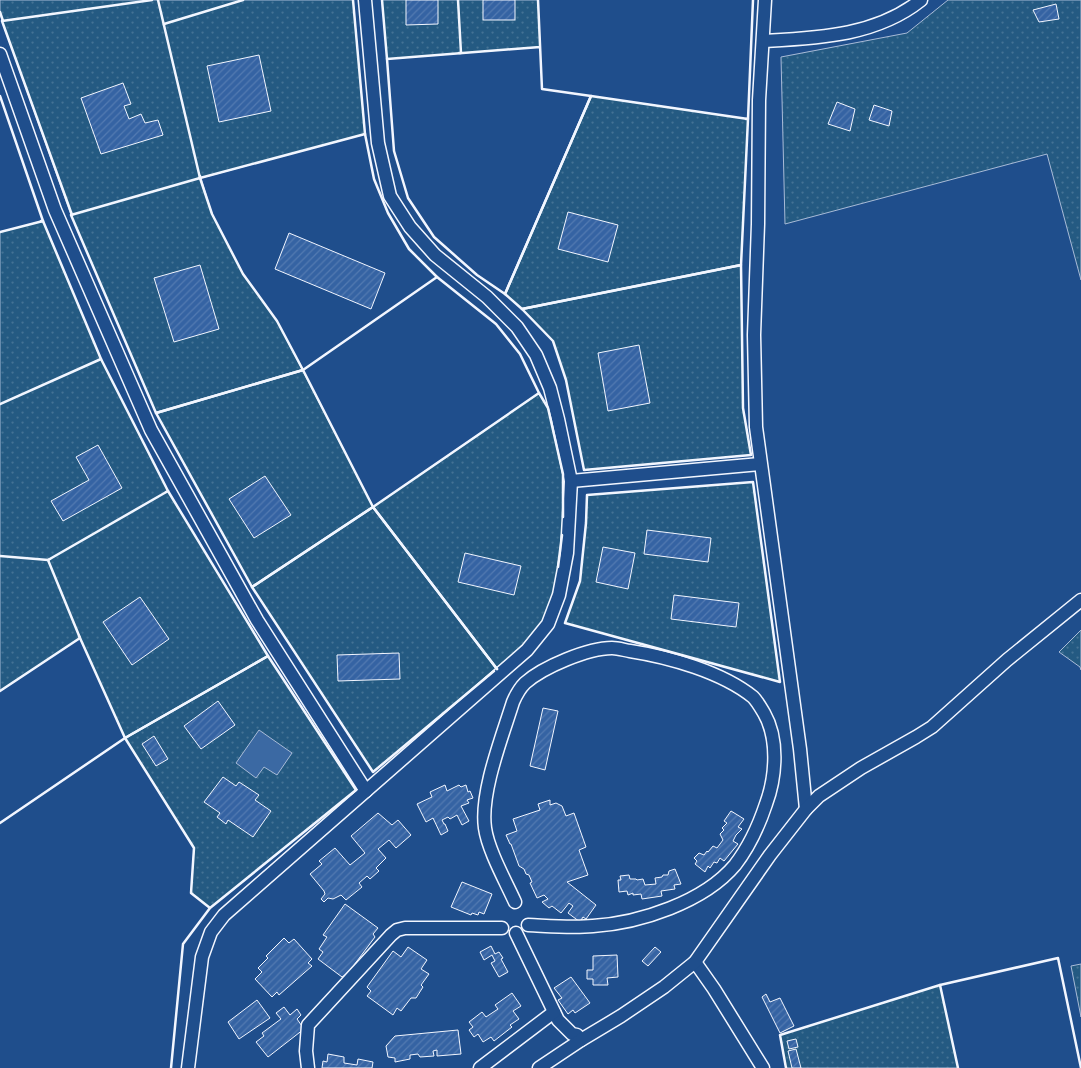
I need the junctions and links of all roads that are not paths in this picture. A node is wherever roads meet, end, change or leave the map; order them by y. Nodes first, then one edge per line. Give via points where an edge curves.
1 (365, 0) edge
2 (765, 0) edge
3 (921, 0) edge
4 (763, 41) junction
5 (0, 54) edge
6 (760, 464) junction
7 (571, 481) junction
8 (1081, 600) edge
9 (366, 791) junction
10 (806, 809) junction
11 (515, 902) dead end
12 (528, 925) dead end
13 (502, 928) dead end
14 (516, 933) dead end
15 (695, 962) junction
16 (554, 1012) junction
17 (581, 1040) junction
18 (188, 1068) edge
19 (308, 1068) edge
20 (480, 1068) edge
21 (539, 1068) edge
22 (763, 1068) edge

1 - 7 street via 378,144 390,196 410,227 435,255 493,303 517,327 536,355 550,388
2 - 4 street
3 - 4 street via 896,16 855,31 821,38
4 - 6 street via 754,334
5 - 9 street via 55,210 151,430 257,620
6 - 7 street
6 - 10 street
7 - 9 street via 567,553 559,595 548,624 527,650
8 - 10 street via 932,727 845,778
9 - 18 street via 224,915 211,932 202,957
10 - 15 street
11 - 12 street via 491,848 484,815 513,702 524,684 558,663 586,652 611,648 694,667 725,679 755,698 771,730 773,776 753,837 735,865 695,897 658,913 593,926
13 - 19 street via 397,930 308,1025
14 - 16 street
15 - 17 street via 622,1016
15 - 22 street
16 - 17 street via 558,1020
16 - 20 street
17 - 21 street

